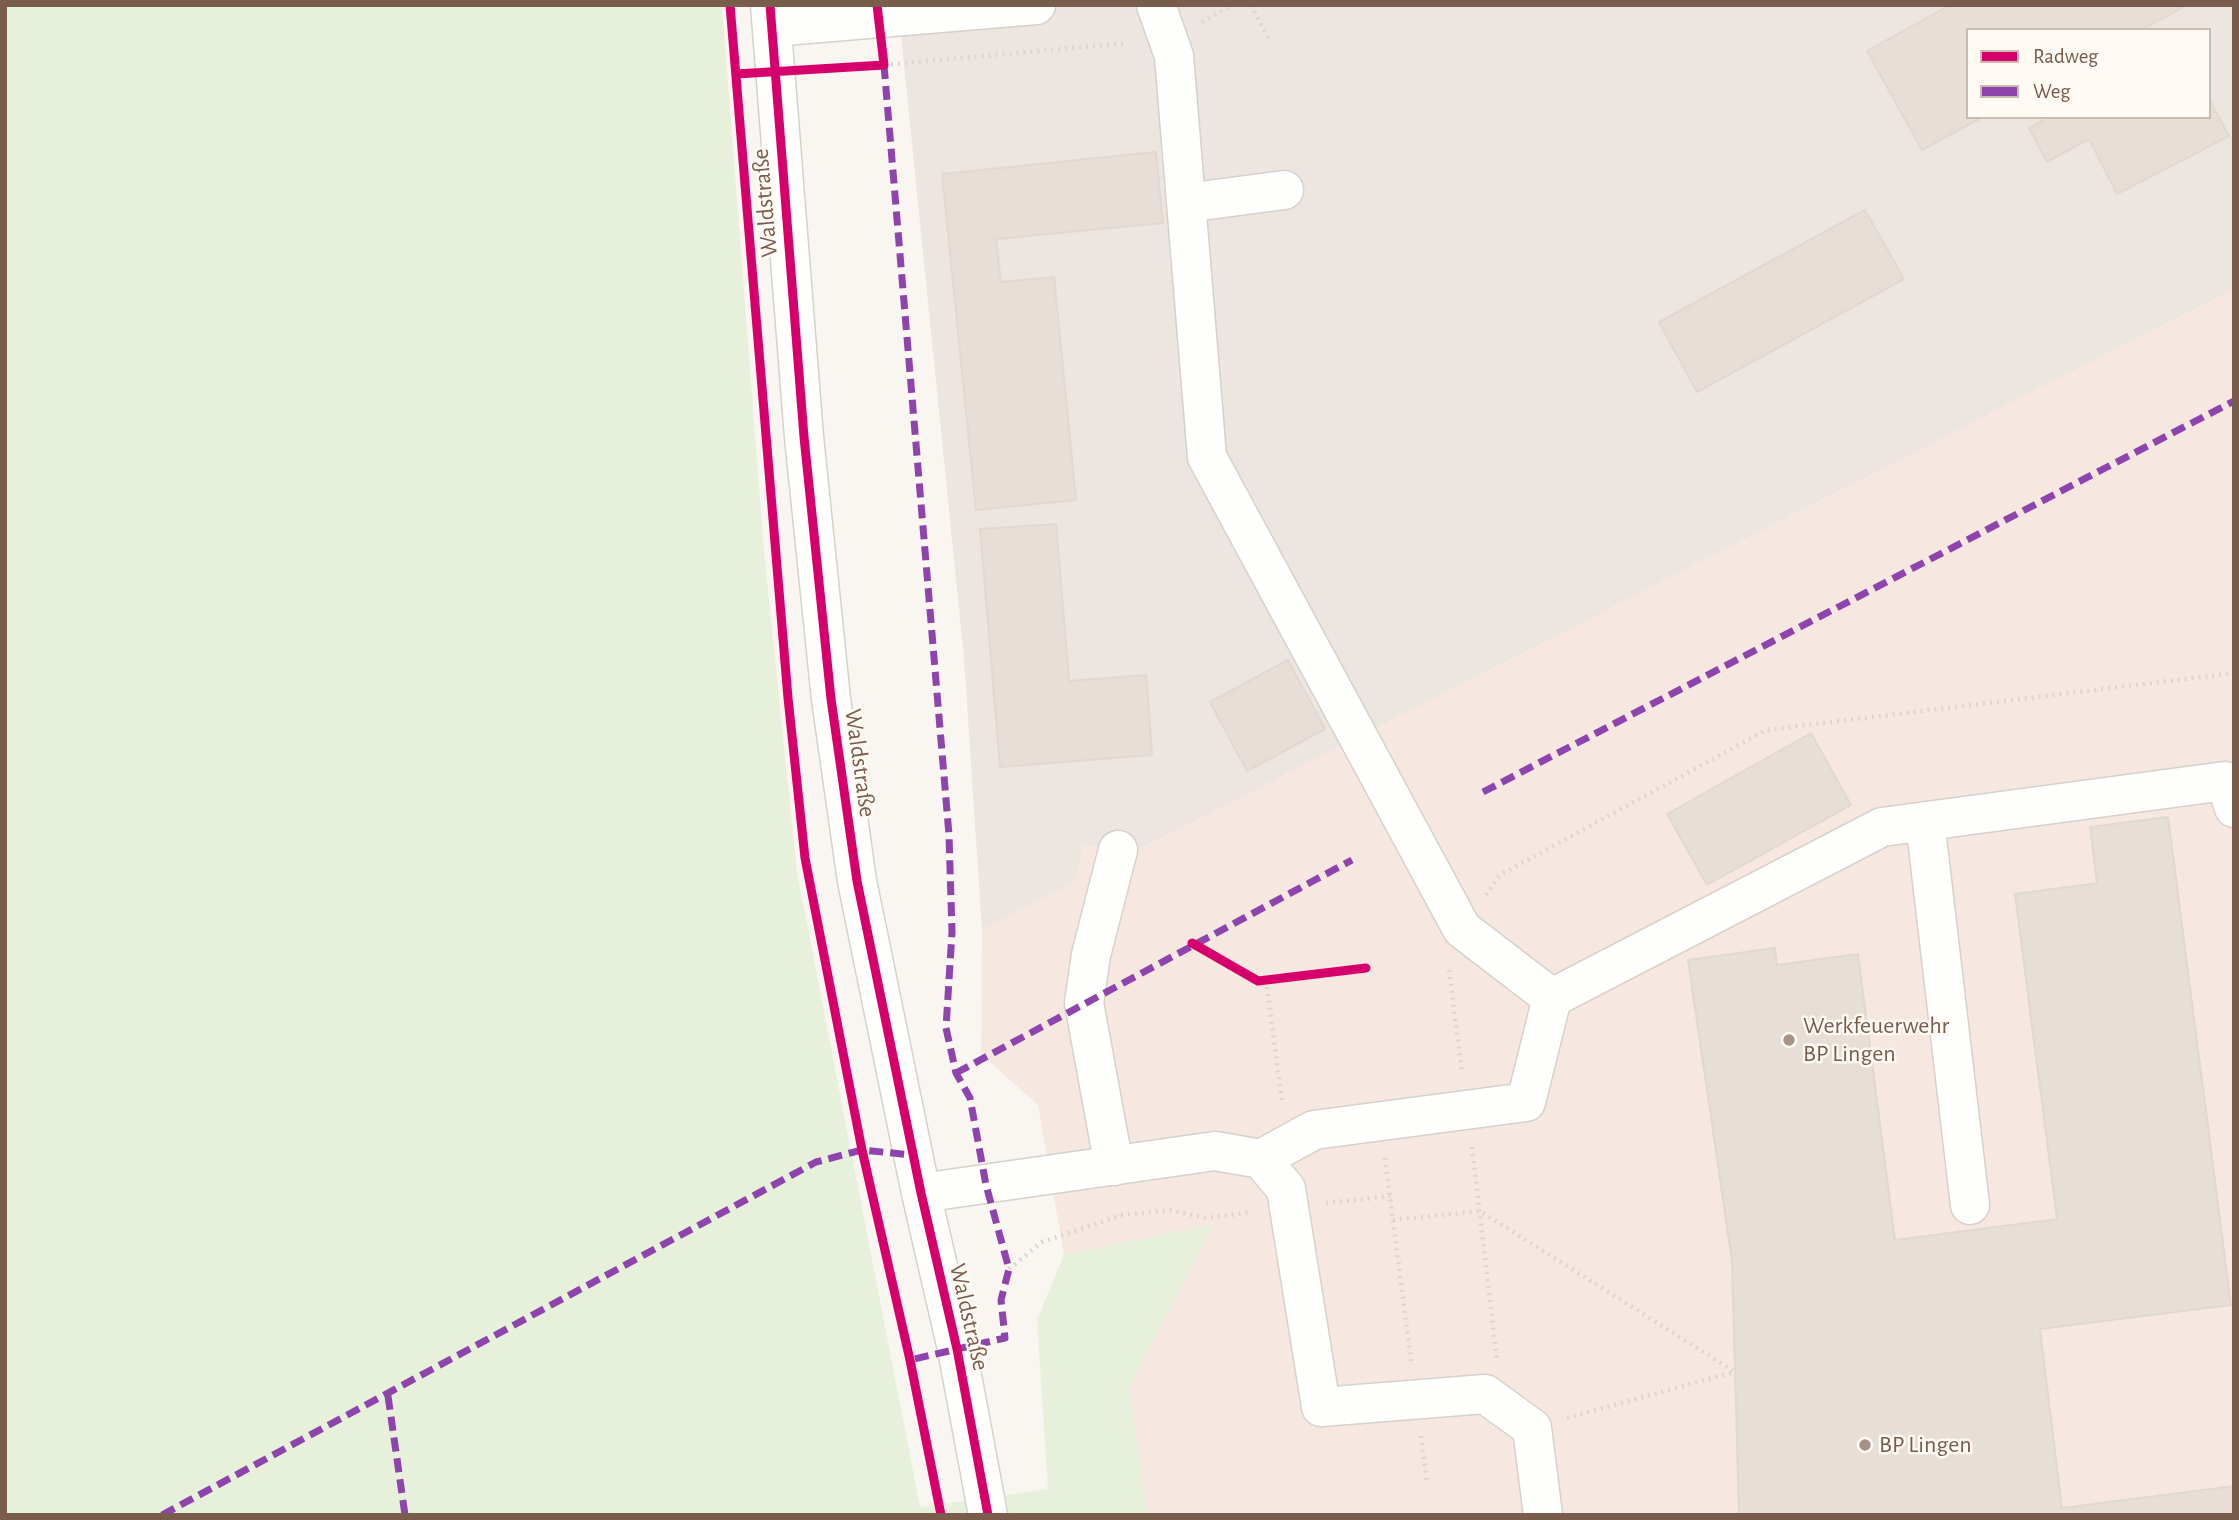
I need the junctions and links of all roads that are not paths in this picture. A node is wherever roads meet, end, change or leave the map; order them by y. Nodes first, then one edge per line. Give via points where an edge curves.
1 (1036, 5) edge
2 (771, 16) edge
3 (1163, 22) edge
4 (1284, 190) dead end
5 (1186, 203) junction
6 (2231, 789) edge
7 (1925, 821) junction
8 (1118, 850) dead end
9 (1552, 998) junction
10 (1261, 1158) junction
11 (1114, 1166) junction
12 (920, 1193) junction
13 (1970, 1205) dead end
14 (988, 1515) edge
15 (1543, 1515) edge

1 - 2 street
2 - 12 street, Waldstraße via 803,423 831,699 857,881
3 - 5 street via 1174,56
4 - 5 street
5 - 9 street via 1207,457 1462,929
6 - 7 street
7 - 9 street via 1882,827
7 - 13 street
8 - 11 street via 1091,955 1084,1003
9 - 10 street via 1526,1102 1314,1129
10 - 11 street via 1215,1152
10 - 15 street via 1286,1189 1321,1407 1485,1394 1532,1428
11 - 12 street
12 - 14 street, Waldstraße via 957,1349

